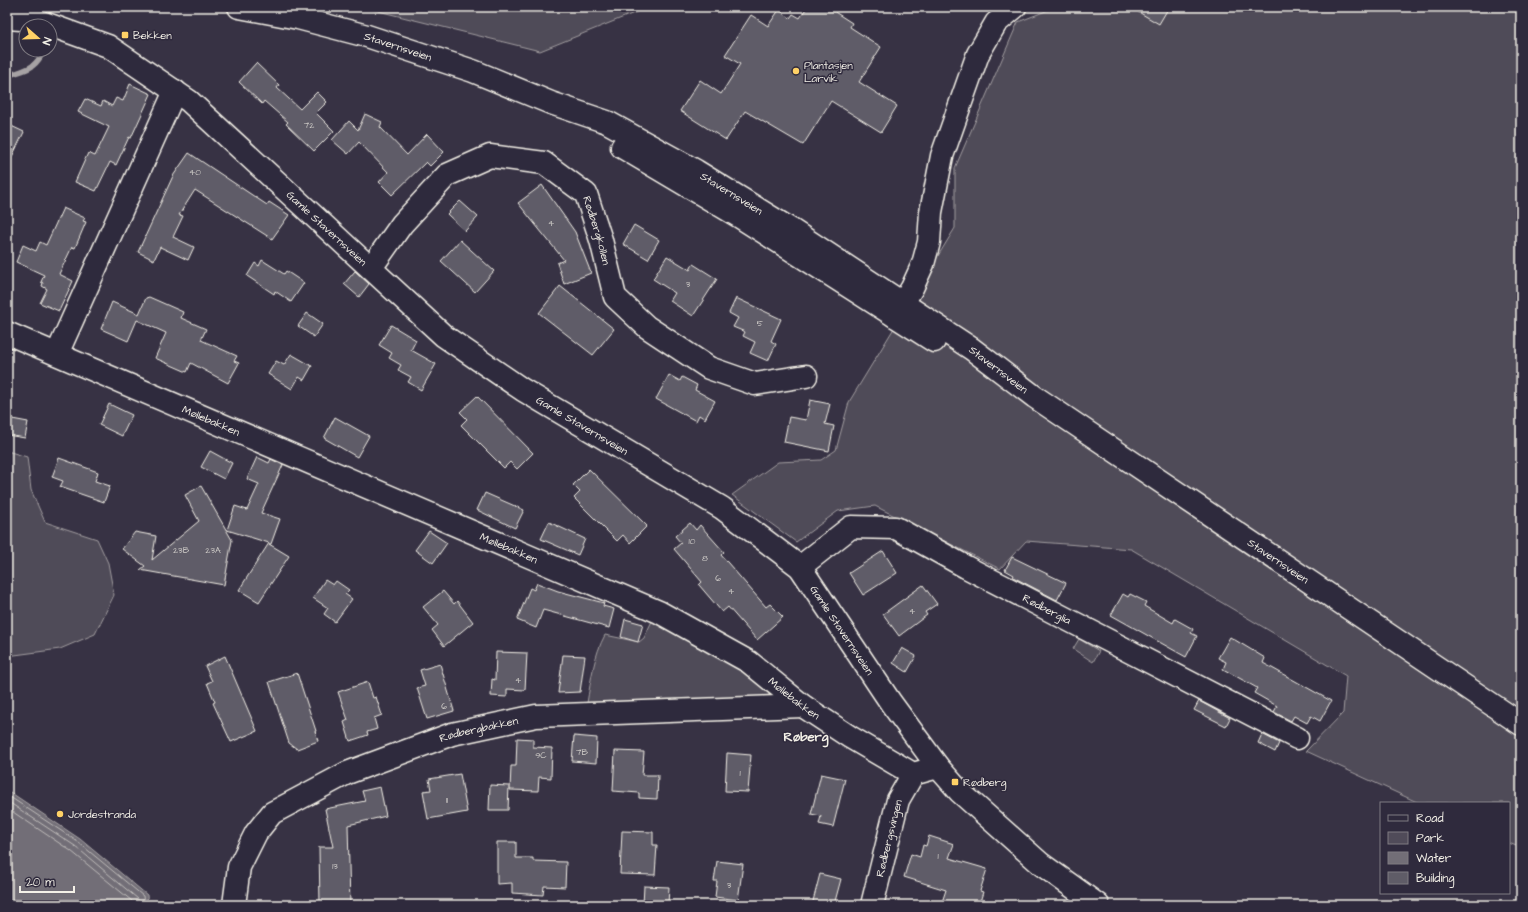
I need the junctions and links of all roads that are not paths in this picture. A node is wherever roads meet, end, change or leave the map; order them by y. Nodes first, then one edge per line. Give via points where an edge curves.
1 (239, 7) edge
2 (1015, 7) edge
3 (7, 18) edge
4 (175, 91) junction
5 (371, 268) junction
6 (899, 309) junction
7 (7, 333) edge
8 (57, 354) junction
9 (806, 376) dead end
10 (800, 567) junction
11 (803, 706) junction
12 (1521, 724) edge
13 (1298, 738) dead end
14 (938, 767) junction
15 (914, 774) junction
16 (234, 905) edge
17 (872, 905) edge
18 (1098, 905) edge

1 - 6 street, Stavernsveien via 298,18 367,36 473,71 551,103 607,122 744,200
2 - 6 street via 996,23 978,54 942,156 923,264
3 - 4 street, Gamle Stavernsveien via 36,20 108,46
4 - 5 street, Gamle Stavernsveien
4 - 8 street
5 - 9 street, Rødbergkollen via 402,224 447,175 490,156 544,163 586,194 615,297 647,327 709,368 755,384
5 - 10 street, Gamle Stavernsveien via 444,336 523,390 722,508
6 - 12 street, Stavernsveien via 966,360 1035,397
7 - 8 street, Møllebakken
8 - 11 street, Møllebakken via 659,612 749,662
10 - 13 street, Rødberglia via 851,528 896,528
10 - 14 street, Gamle Stavernsveien via 891,703
11 - 15 street, Møllebakken
11 - 16 street, Rødbergbakken via 536,716 452,734 347,773 272,813 256,833 239,867
14 - 15 street
14 - 18 street, Gamle Stavernsveien via 960,792 1041,864
15 - 17 street, Rødbergsvingen via 898,800

